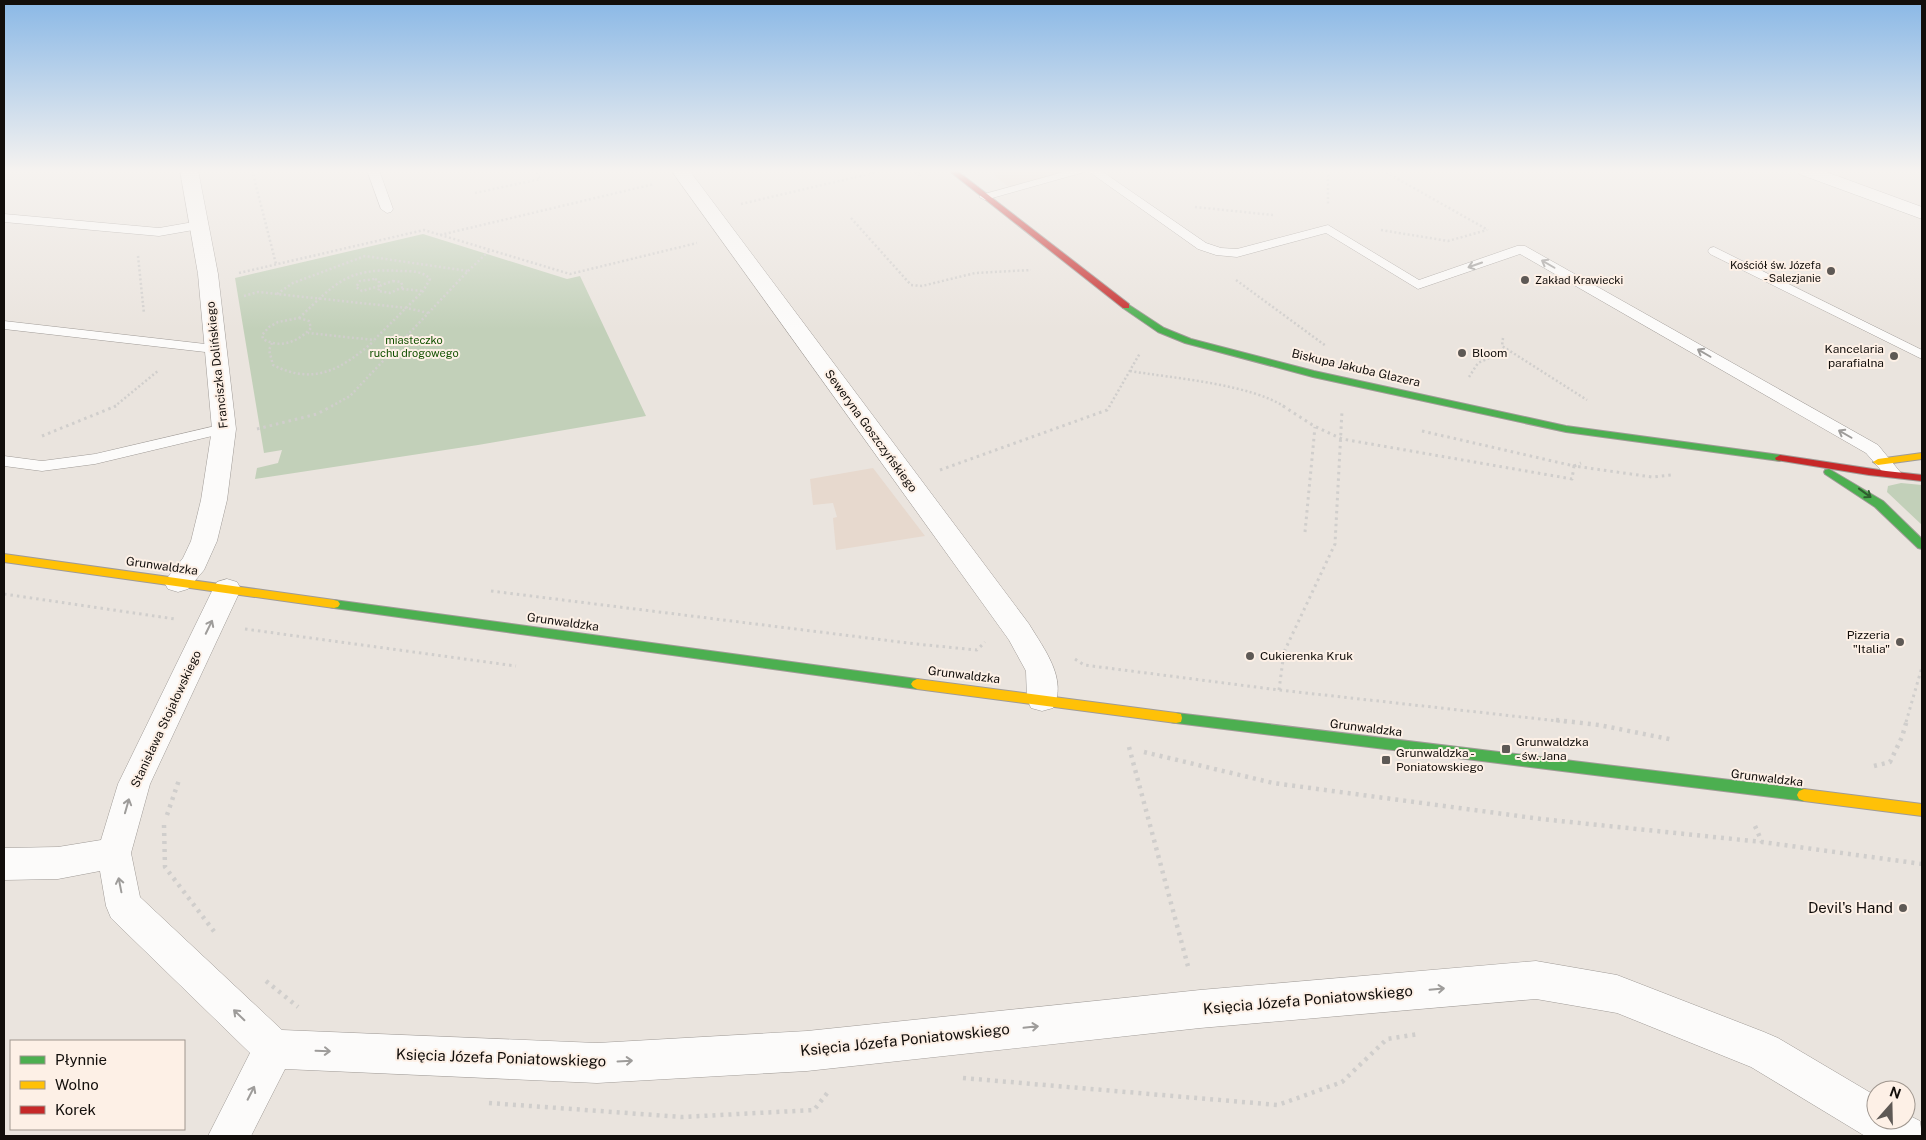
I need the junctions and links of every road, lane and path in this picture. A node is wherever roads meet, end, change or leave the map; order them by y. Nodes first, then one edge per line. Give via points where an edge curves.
1 (62, 223) edge
2 (266, 223) edge
3 (490, 223) edge
4 (718, 223) edge
5 (856, 223) edge
6 (1019, 223) edge
7 (1169, 223) edge
8 (1328, 223) edge
9 (1475, 223) edge
10 (199, 225) joint
11 (1328, 230) junction
12 (440, 235) junction
13 (1496, 235) dead end
14 (730, 239) junction
15 (138, 247) dead end
16 (490, 250) junction
17 (1714, 251) dead end
18 (1220, 252) junction
19 (276, 264) junction
20 (1038, 270) dead end
21 (468, 271) junction
22 (379, 286) junction
23 (401, 289) junction
24 (423, 291) junction
25 (277, 294) junction
26 (320, 299) junction
27 (221, 301) junction
28 (407, 308) junction
29 (428, 313) junction
30 (299, 318) junction
31 (4, 326) edge
32 (308, 332) junction
33 (1503, 338) dead end
34 (374, 340) junction
35 (147, 341) junction
36 (272, 343) junction
37 (214, 349) junction
38 (1141, 350) dead end
39 (1332, 350) dead end
40 (1508, 350) junction
41 (1922, 354) edge
42 (165, 364) dead end
43 (1130, 371) junction
44 (1468, 379) dead end
45 (1592, 403) dead end
46 (1342, 410) dead end
47 (1315, 427) junction
48 (224, 429) junction
49 (252, 430) dead end
50 (41, 437) dead end
51 (1342, 439) junction
52 (1922, 456) edge
53 (4, 461) edge
54 (1807, 461) junction
55 (1885, 462) junction
56 (1829, 464) junction
57 (932, 474) dead end
58 (1672, 475) dead end
59 (1894, 476) junction
60 (1922, 478) edge
61 (1305, 532) dead end
62 (1922, 545) edge
63 (4, 558) edge
64 (178, 582) junction
65 (227, 590) junction
66 (489, 590) dead end
67 (4, 594) edge
68 (210, 624) junction
69 (238, 636) dead end
70 (989, 639) dead end
71 (1069, 656) dead end
72 (526, 667) dead end
73 (1922, 667) edge
74 (1279, 690) junction
75 (1042, 699) junction
76 (1121, 711) junction
77 (1675, 740) dead end
78 (1120, 747) dead end
79 (1130, 748) junction
80 (1870, 766) dead end
81 (179, 778) dead end
82 (1922, 810) edge
83 (114, 853) junction
84 (4, 864) edge
85 (1922, 864) edge
86 (222, 942) dead end
87 (262, 978) dead end
88 (1200, 1009) junction
89 (305, 1010) dead end
90 (1422, 1033) dead end
91 (274, 1049) junction
92 (952, 1079) dead end
93 (830, 1090) dead end
94 (481, 1102) dead end
95 (1866, 1113) edge
96 (229, 1136) edge

1 - 10 lane via 159,232
2 - 19 path
3 - 12 path
4 - 14 street, Seweryna Goszczyńskiego
5 - 20 path via 911,285 922,286 975,273
6 - 54 main road, Biskupa Jakuba Glazera via 1136,314 1161,330 1188,341 1313,374 1566,429
7 - 18 lane via 1202,246
8 - 11 path
9 - 13 path
10 - 27 street, Franciszka Dolińskiego via 208,274
11 - 18 lane via 1237,253
55 -> 11 lane via 1872,449 1521,249 1418,285
12 - 16 path
12 - 19 path via 424,230
14 - 16 path via 712,239 570,274
14 - 75 street, Seweryna Goszczyńskiego via 1018,632 1041,671
15 - 35 path
16 - 21 path
17 - 41 lane
18 - 39 path via 1216,266
19 - 27 path via 228,276
21 - 25 path via 365,256 293,283
21 - 29 path
22 - 22 path via 379,281 371,279 360,282 356,287 362,291
22 - 23 path via 378,291 386,294
22 - 23 path via 398,281 403,283
23 - 24 path
24 - 26 path via 429,284 428,276 377,268 344,277
24 - 28 path
25 - 26 path
25 - 27 path via 258,292
26 - 28 path
26 - 30 path
27 - 37 street, Franciszka Dolińskiego
28 - 29 path
28 - 34 path
29 - 49 path via 350,396 335,406
30 - 32 path via 309,321
30 - 36 path via 269,326 262,335
31 - 35 lane
32 - 34 path
32 - 36 path via 288,342
33 - 40 path via 1502,346
34 - 36 path via 357,357 339,368 320,374 299,375 285,373 273,365 269,350
35 - 37 lane
37 - 48 street, Franciszka Dolińskiego
38 - 43 path
40 - 44 path via 1478,363
40 - 45 path
42 - 50 path via 114,407
43 - 47 path via 1243,390 1276,400
43 - 57 path via 1108,410
46 - 51 path
47 - 51 path
47 - 61 path
48 - 53 lane via 95,459 42,466
48 - 64 street, Franciszka Dolińskiego via 214,500 204,541 194,563
51 - 58 path via 1572,480 1574,466 1652,477
51 - 74 path via 1335,544 1284,652
52 - 55 main road, Biskupa Jakuba Glazera
54 - 56 main road, Biskupa Jakuba Glazera
54 -> 62 main road, Biskupa Jakuba Glazera via 1853,485 1888,510
55 - 56 main road, Biskupa Jakuba Glazera
55 - 59 lane
56 - 59 main road, Biskupa Jakuba Glazera
59 - 60 main road, Biskupa Jakuba Glazera
63 - 64 main road, Grunwaldzka
64 - 65 main road, Grunwaldzka
65 - 68 street, Stanisława Stojałowskiego
65 - 75 main road, Grunwaldzka
66 - 70 path via 643,607 867,640 976,650
67 - 68 path
83 -> 68 street, Stanisława Stojałowskiego via 134,784
69 - 72 path via 243,629
71 - 74 path via 1084,665
73 - 80 path via 1902,737 1890,762
74 - 77 path via 1599,726
75 - 76 main road, Grunwaldzka
76 - 79 path
76 - 82 main road, Grunwaldzka
78 - 79 path
79 - 85 path via 1274,783 1541,819 1762,842
79 - 88 path
81 - 86 path via 164,825 165,868
83 - 84 street via 58,863
91 -> 83 street via 124,906
87 - 89 path
91 -> 88 street, Księcia Józefa Poniatowskiego via 597,1063 807,1050
88 -> 95 street, Księcia Józefa Poniatowskiego via 1536,980 1617,994 1764,1052
90 - 92 path via 1387,1039 1342,1082 1278,1105
96 -> 91 street
93 - 94 path via 814,1110 682,1117

